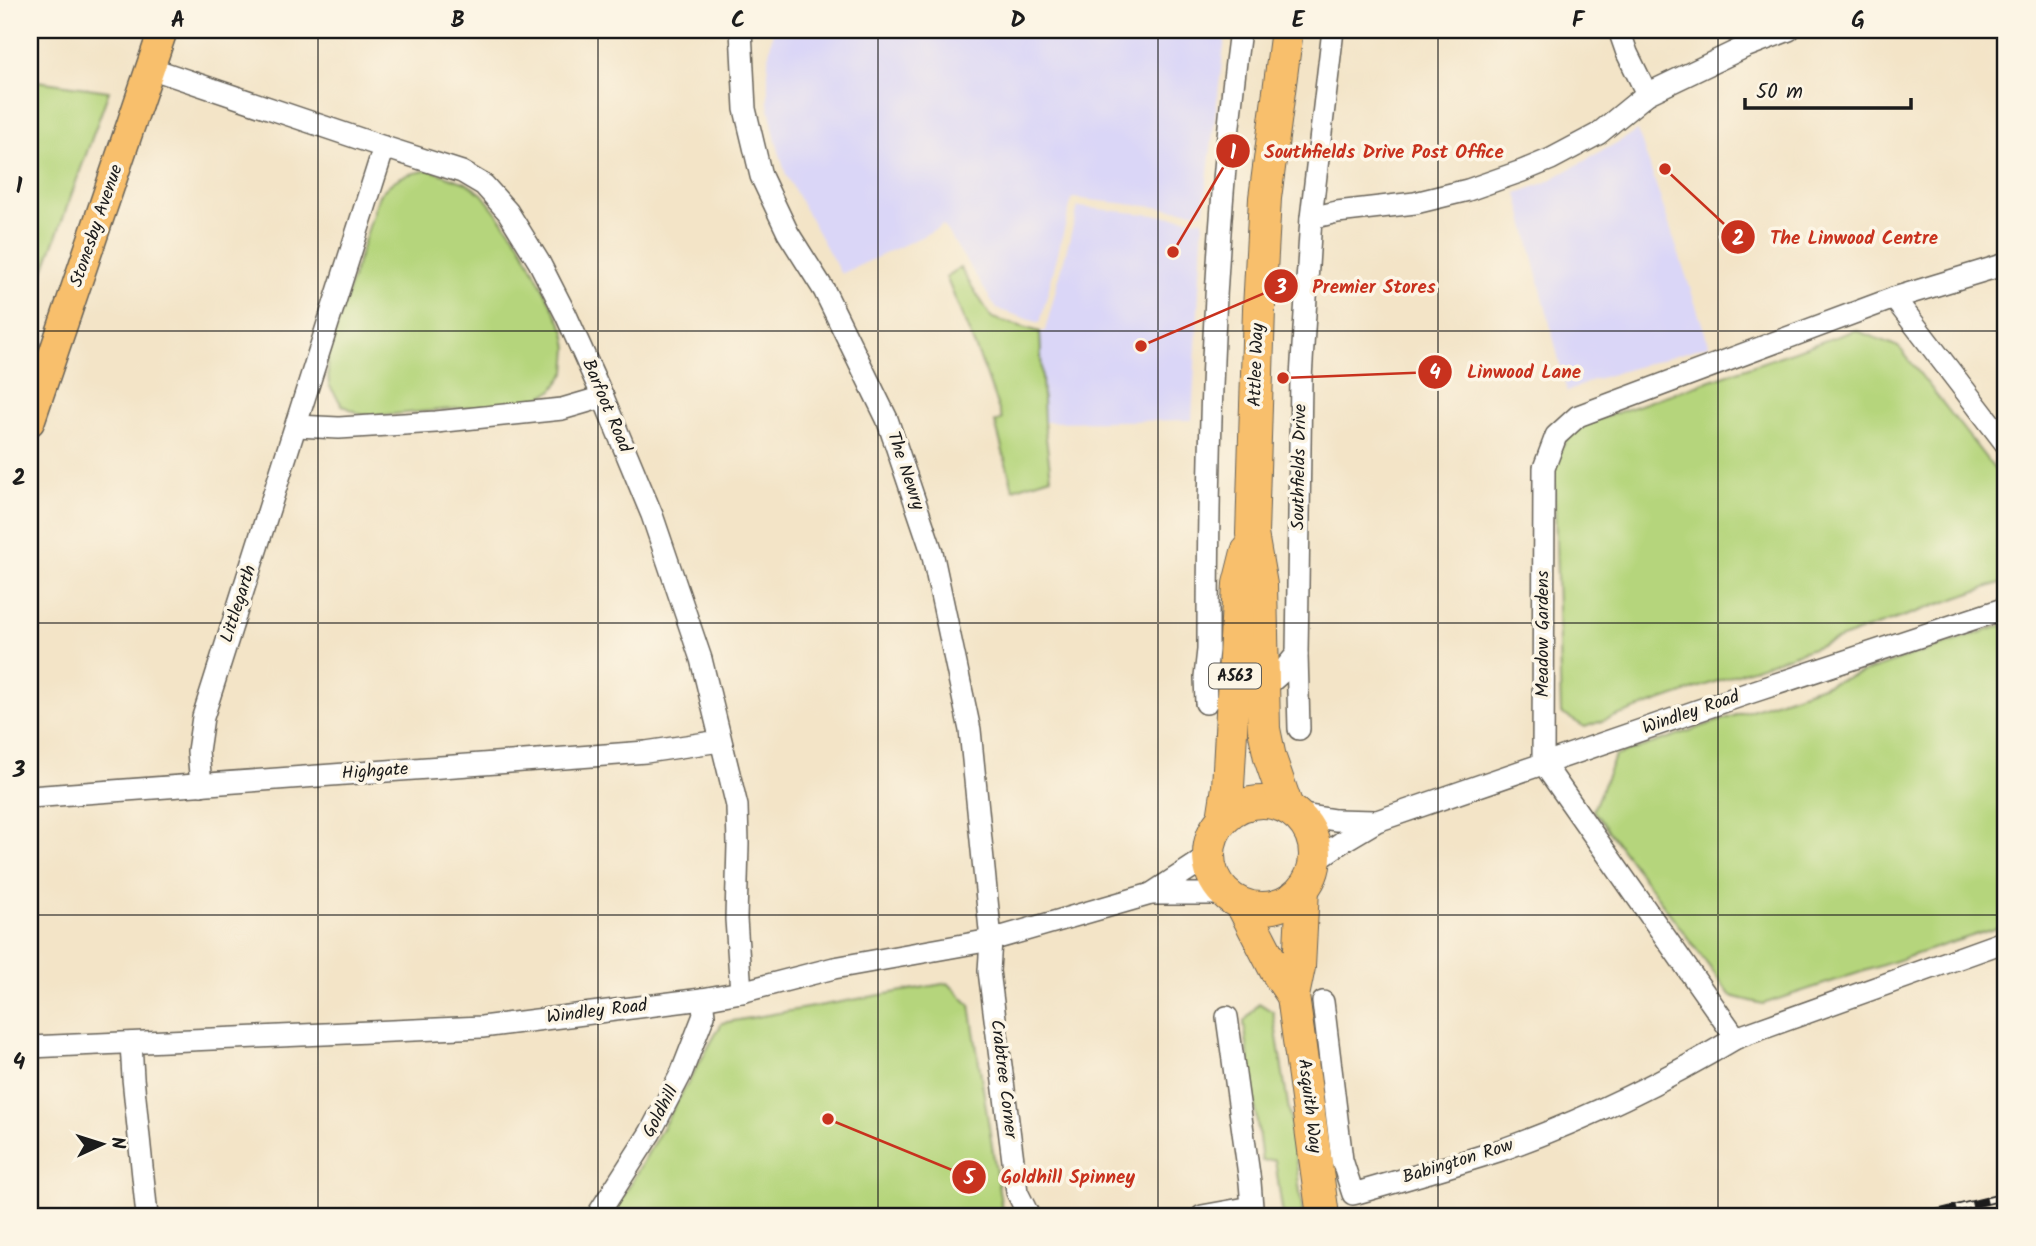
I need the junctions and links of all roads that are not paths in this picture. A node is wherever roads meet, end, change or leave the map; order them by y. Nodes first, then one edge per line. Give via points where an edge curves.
1 (163, 30) edge
2 (741, 30) edge
3 (1240, 30) edge
4 (1287, 30) edge
5 (1333, 30) edge
6 (1619, 30) edge
7 (1789, 30) edge
8 (150, 68) junction
9 (1647, 94) junction
10 (384, 148) junction
11 (1311, 218) junction
12 (2006, 264) edge
13 (1894, 298) junction
14 (603, 397) junction
15 (30, 422) edge
16 (296, 426) junction
17 (2006, 444) edge
18 (2006, 608) edge
19 (1208, 650) junction
20 (1297, 654) junction
21 (1249, 684) junction
22 (1206, 703) dead end
23 (1299, 729) dead end
24 (720, 741) junction
25 (1543, 763) junction
26 (201, 785) junction
27 (30, 797) edge
28 (1292, 811) junction
29 (1223, 819) junction
30 (1377, 821) junction
31 (1209, 856) junction
32 (1309, 875) junction
33 (1151, 894) junction
34 (1234, 900) junction
35 (991, 940) junction
36 (2006, 941) edge
37 (741, 992) junction
38 (702, 999) junction
39 (1308, 999) junction
40 (1227, 1017) dead end
41 (1736, 1038) junction
42 (131, 1043) junction
43 (30, 1046) edge
44 (147, 1216) edge
45 (597, 1216) edge
46 (1028, 1216) edge
47 (1202, 1216) edge
48 (1323, 1216) edge

1 - 8 main road, Stonesby Avenue
2 - 35 street, The Newry via 745,109 761,176 887,419 932,552 970,730
3 - 19 street via 1217,257 1210,406
4 - 21 highway, Attlee Way / A563 via 1265,198 1252,534 1261,585
5 - 11 street, Southfields Drive
6 - 9 street
7 - 9 street
8 - 10 street, Barfoot Road
8 - 15 main road, Stonesby Avenue
9 - 11 street via 1598,134 1522,171 1415,202
10 - 14 street, Barfoot Road via 462,172 484,186 508,212 539,262
10 - 16 street, Littlegarth
11 - 20 street, Southfields Drive via 1301,378
12 - 13 street, Meadow Gardens
13 - 17 street
13 - 25 street, Meadow Gardens via 1578,416 1556,436 1544,468
14 - 16 street via 562,409 436,422
14 - 24 street, Barfoot Road via 652,515 701,659
16 - 26 street, Littlegarth via 203,717 198,751
18 - 25 street, Windley Road
19 - 21 street
19 - 22 street
20 - 21 street via 1282,672
20 - 23 street, Southfields Drive
21 - 28 highway, Attlee Way / A563 via 1270,758
21 - 29 highway, Attlee Way / A563
24 - 26 street, Highgate via 646,752
24 - 37 street, Barfoot Road via 737,806
25 - 30 street, Windley Road
25 - 41 street
26 - 27 street, Highgate
28 - 29 highway via 1259,802 1233,810
28 - 30 street, Windley Road via 1335,820
28 - 32 highway via 1308,827 1314,844
29 - 31 highway via 1210,842
30 - 32 street, Windley Road via 1345,839
31 - 33 street, Windley Road
31 - 34 highway via 1217,883
32 - 34 highway via 1282,905 1255,908
32 - 39 highway, Asquith Way via 1298,967
33 - 34 street, Windley Road
33 - 35 street, Windley Road
34 - 39 highway, Asquith Way via 1276,971
35 - 37 street, Windley Road via 834,968
35 - 46 street, Crabtree Corner via 989,971 1015,1179
36 - 41 street
37 - 38 street, Windley Road
38 - 42 street, Windley Road via 482,1027
38 - 45 street, Goldhill via 704,1015 681,1074
39 - 41 street, Babington Row via 1353,1194 1500,1150 1565,1125 1628,1098
39 - 48 highway, Asquith Way
40 - 47 street via 1252,1208
42 - 43 street, Windley Road
42 - 44 street

